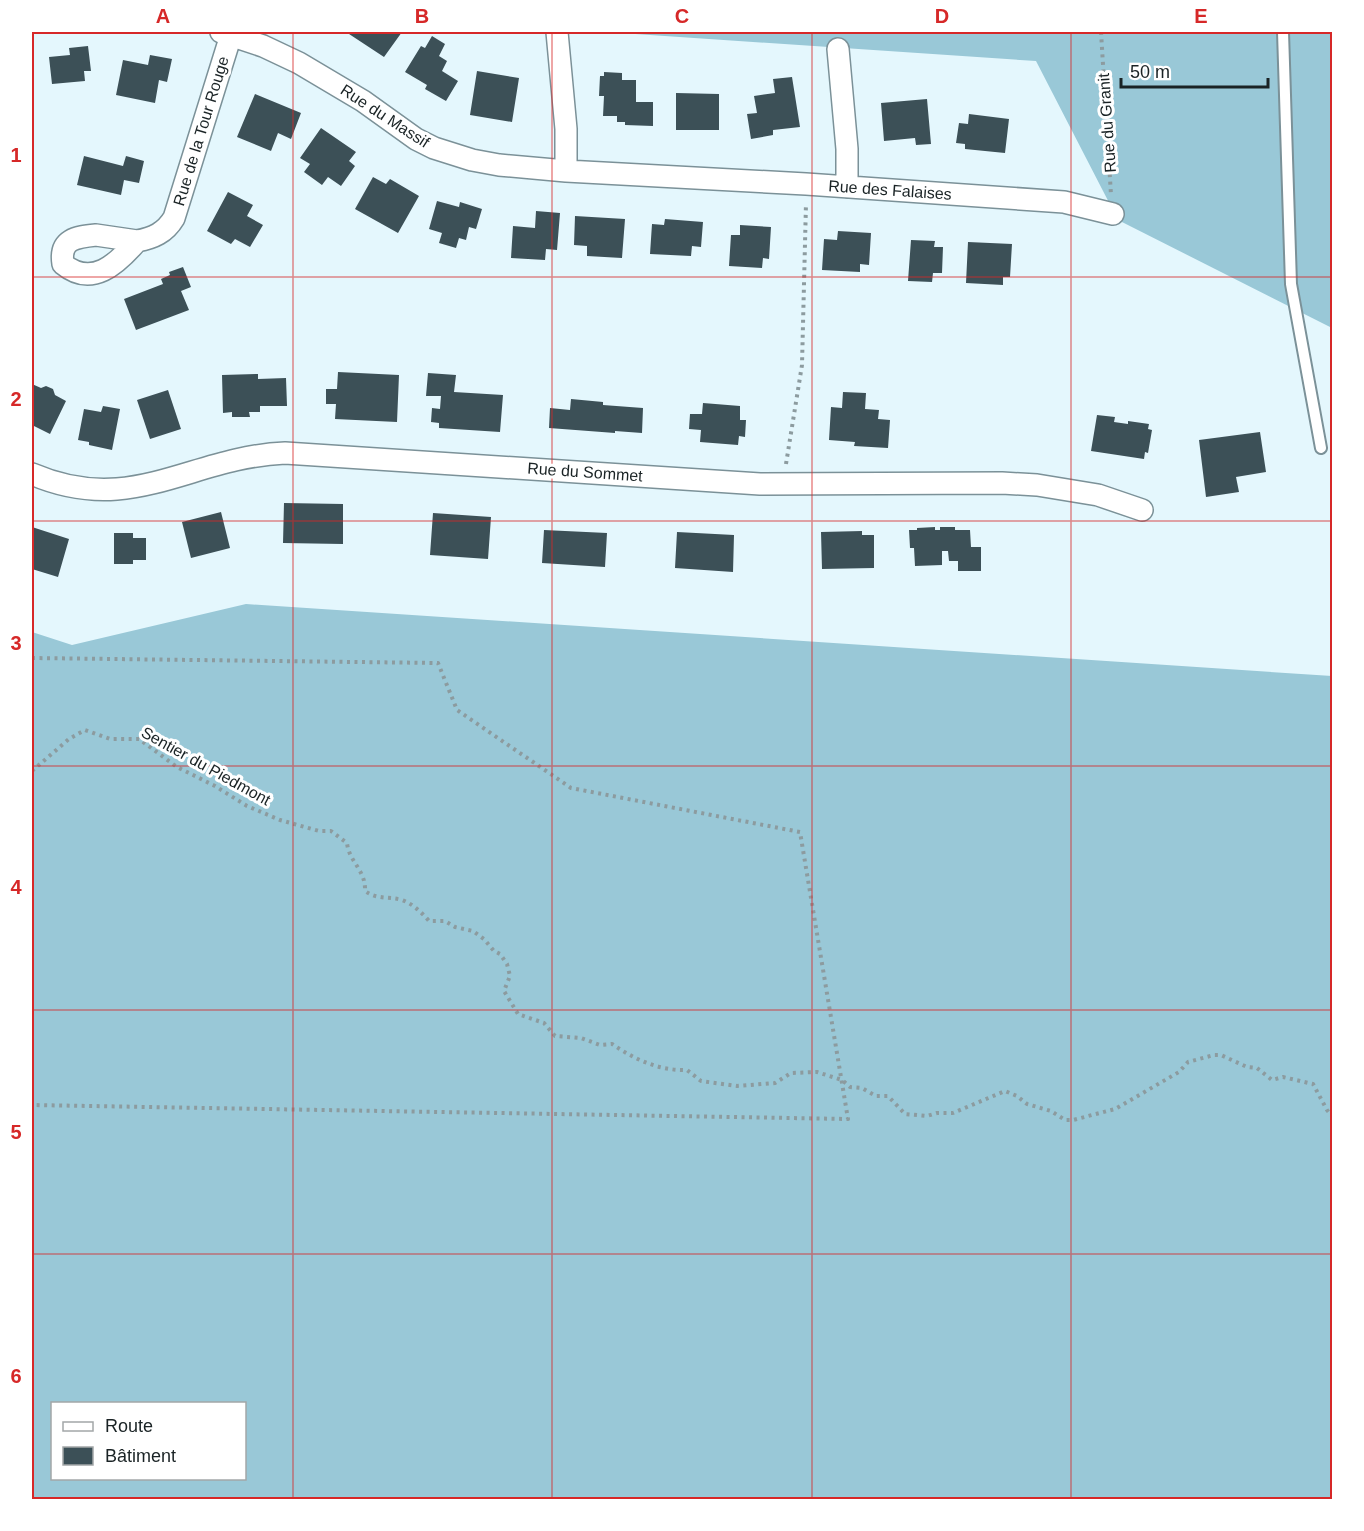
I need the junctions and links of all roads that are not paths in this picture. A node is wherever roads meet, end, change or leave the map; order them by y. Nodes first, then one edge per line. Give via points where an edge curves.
1 (557, 32) edge
2 (1283, 32) edge
3 (226, 33) edge
4 (838, 49) dead end
5 (566, 171) junction
6 (667, 176) joint
7 (847, 187) junction
8 (1113, 214) road end
9 (137, 241) dead end
10 (1321, 448) dead end
11 (32, 474) edge
12 (1142, 510) dead end

1 - 5 street
2 - 10 lane via 1291,284
3 - 5 street, Rue du Massif via 299,63 434,148 499,165
3 - 9 street, Rue de la Tour Rouge via 174,218 158,235
4 - 7 street
5 - 6 street, Rue du Massif
6 - 7 street, Rue des Falaises
7 - 8 street, Rue des Falaises via 1064,202
11 - 12 street, Rue du Sommet via 73,487 116,490 152,484 238,458 285,453 760,484 1038,485 1098,495

